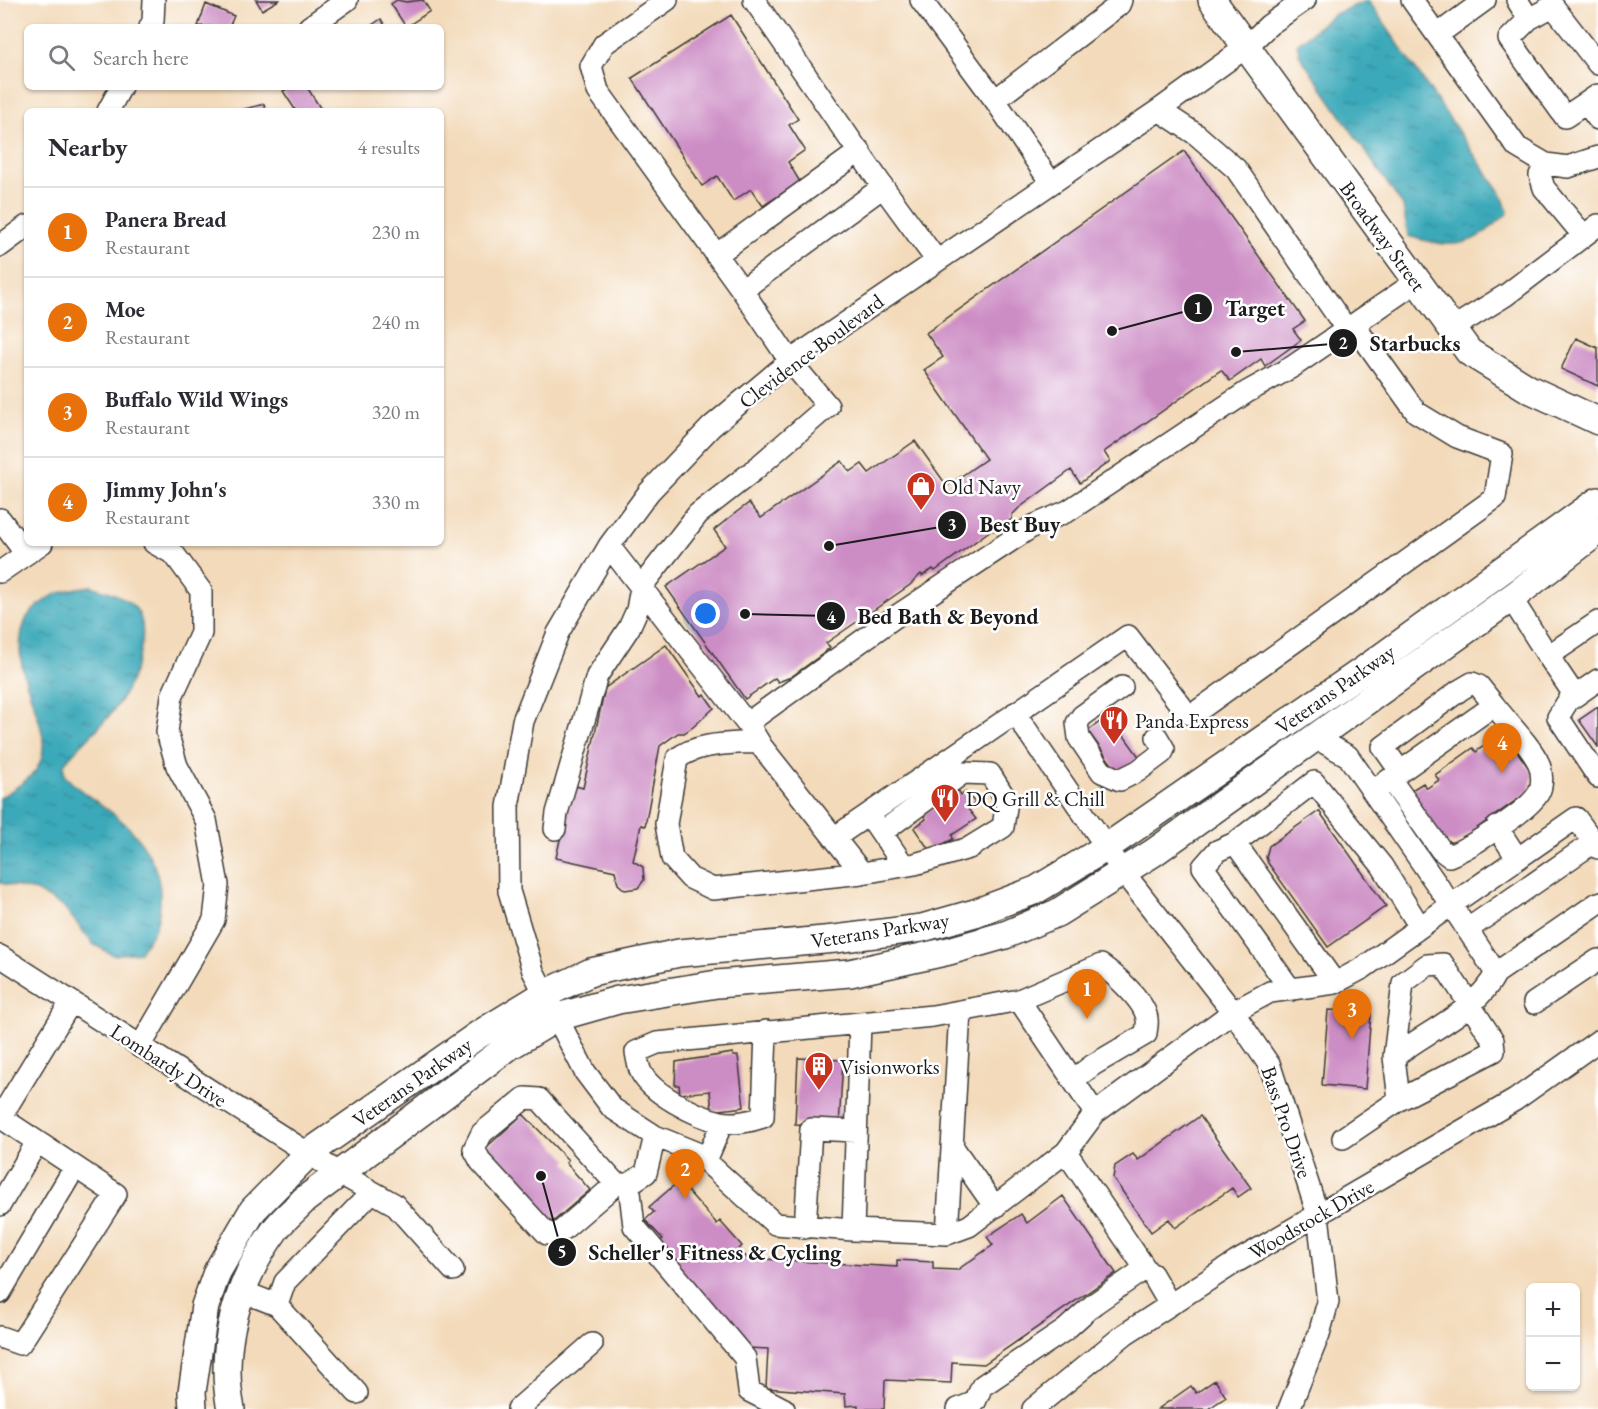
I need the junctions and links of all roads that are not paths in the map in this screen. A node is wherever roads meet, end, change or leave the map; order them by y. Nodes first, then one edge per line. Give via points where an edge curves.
1 (154, 0) edge
2 (347, 0) edge
3 (667, 0) edge
4 (754, 0) edge
5 (921, 0) edge
6 (1121, 0) edge
7 (1212, 0) edge
8 (1305, 0) edge
9 (1412, 0) edge
10 (1485, 0) edge
11 (1517, 0) edge
12 (1529, 19) junction
13 (152, 24) edge
14 (314, 24) edge
15 (1437, 35) junction
16 (1245, 48) junction
17 (1598, 64) edge
18 (119, 90) edge
19 (995, 100) junction
20 (1594, 106) edge
21 (110, 108) edge
22 (1159, 110) junction
23 (860, 151) junction
24 (1598, 157) edge
25 (1546, 164) junction
26 (1051, 183) junction
27 (884, 187) junction
28 (24, 228) edge
29 (1590, 230) edge
30 (0, 246) edge
31 (716, 255) junction
32 (937, 261) junction
33 (1416, 282) junction
34 (742, 290) junction
35 (1350, 327) junction
36 (1451, 329) junction
37 (790, 361) junction
38 (1598, 421) edge
39 (1598, 501) edge
40 (0, 519) edge
41 (1598, 531) edge
42 (24, 540) edge
43 (159, 546) edge
44 (609, 546) junction
45 (34, 549) edge
46 (0, 572) edge
47 (641, 587) junction
48 (1510, 598) junction
49 (1598, 622) edge
50 (1548, 656) junction
51 (1598, 680) edge
52 (1122, 687) dead end
53 (1575, 696) junction
54 (1494, 705) junction
55 (1015, 713) junction
56 (1344, 718) junction
57 (755, 735) junction
58 (1157, 737) dead end
59 (1317, 738) junction
60 (1348, 756) junction
61 (1598, 777) edge
62 (1388, 780) junction
63 (868, 814) junction
64 (1497, 827) junction
65 (555, 830) dead end
66 (882, 832) junction
67 (834, 838) junction
68 (1235, 843) junction
69 (1596, 845) edge
70 (1107, 847) junction
71 (1517, 858) junction
72 (904, 866) junction
73 (862, 873) junction
74 (1124, 873) junction
75 (1598, 903) edge
76 (1451, 905) junction
77 (1420, 927) junction
78 (1468, 928) junction
79 (0, 956) edge
80 (1598, 960) edge
81 (1496, 973) junction
82 (1335, 983) junction
83 (1291, 990) junction
84 (545, 994) junction
85 (1019, 1000) junction
86 (71, 1002) junction
87 (1534, 1004) dead end
88 (1468, 1006) junction
89 (960, 1012) junction
90 (1233, 1012) junction
91 (558, 1017) junction
92 (860, 1023) junction
93 (766, 1031) junction
94 (1598, 1041) edge
95 (140, 1047) junction
96 (1394, 1057) junction
97 (1073, 1080) junction
98 (1399, 1100) junction
99 (1095, 1113) junction
100 (0, 1118) edge
101 (722, 1123) junction
102 (856, 1131) junction
103 (655, 1136) junction
104 (1343, 1138) dead end
105 (37, 1142) junction
106 (952, 1146) junction
107 (1066, 1152) junction
108 (309, 1153) junction
109 (706, 1161) junction
110 (75, 1167) junction
111 (339, 1173) junction
112 (622, 1184) junction
113 (372, 1192) junction
114 (0, 1205) edge
115 (994, 1207) junction
116 (1318, 1215) junction
117 (805, 1228) junction
118 (853, 1230) junction
119 (947, 1234) junction
120 (453, 1270) dead end
121 (1147, 1271) junction
122 (241, 1291) junction
123 (0, 1293) edge
124 (277, 1305) junction
125 (1170, 1305) junction
126 (0, 1338) edge
127 (592, 1344) dead end
128 (357, 1393) dead end
129 (971, 1407) edge
130 (193, 1409) edge
131 (231, 1409) edge
132 (518, 1409) edge
133 (784, 1409) edge
134 (1033, 1409) edge
135 (1289, 1409) edge

1 - 13 street
2 - 14 street
3 - 31 street via 604,44 591,66 598,91
4 - 23 street
5 - 19 street
6 - 19 street
7 - 16 main road, Broadway Street
8 - 16 street, Clevidence Boulevard
9 - 15 street
10 - 15 street
11 - 12 street
12 - 17 street via 1552,6
12 - 20 street via 1509,39 1565,117
15 - 25 street via 1517,147
16 - 22 street, Clevidence Boulevard
16 - 33 main road, Broadway Street
18 - 21 street
19 - 26 street
22 - 26 street, Clevidence Boulevard
22 - 35 street via 1197,135 1236,169
23 - 27 street
23 - 31 street
24 - 25 street via 1568,167
25 - 29 street via 1540,175 1544,188
26 - 32 street, Clevidence Boulevard
27 - 32 street
27 - 34 street
28 - 30 street
29 - 36 street via 1506,295
31 - 34 street
32 - 37 street, Clevidence Boulevard
33 - 35 street
33 - 36 main road, Broadway Street
34 - 37 street
35 - 55 street via 1416,412 1457,437 1502,454 1495,498 1192,715 1128,636
35 - 57 street via 1068,512 1032,526 895,617 753,719
36 - 38 main road, Broadway Street via 1468,351 1529,389
37 - 44 street, Clevidence Boulevard via 711,427 649,492
37 - 47 street via 828,406 698,514
39 - 70 main road, Veterans Parkway via 1365,669
40 - 42 street
41 - 48 main road, Veterans Parkway
43 - 95 street via 174,554 201,591 201,633 172,696 167,732 177,766 206,820 218,885 214,920
44 - 47 street
44 - 84 street, Clevidence Boulevard via 558,633 523,721 508,807 509,891 520,934
45 - 46 street
47 - 57 street
47 - 65 street via 637,610 597,676
48 - 50 street
48 - 56 main road, Veterans Parkway
49 - 50 street
50 - 53 street
51 - 53 street
52 - 58 street via 1082,716 1077,723 1078,738 1102,772 1120,780 1162,753 1164,749
53 - 61 street via 1558,717
54 - 62 street
54 - 62 street via 1479,686 1472,683 1460,690 1383,747
54 - 64 street via 1539,764 1542,777 1539,792 1526,807
55 - 63 street
55 - 70 street, Bass Pro Drive
56 - 59 main road, Veterans Parkway
56 - 60 street
57 - 67 street
57 - 73 street via 685,753 677,759 666,824 672,858 690,878 713,889
59 - 60 street
59 - 74 main road, Veterans Parkway
60 - 62 street
62 - 64 street via 1449,856 1465,850
62 - 76 street
63 - 66 street
63 - 67 street
64 - 71 street
66 - 72 street
66 - 72 street via 963,773 990,774 1007,801 1003,827 969,848
67 - 73 street
68 - 77 street via 1314,782 1382,866
68 - 82 street
68 - 83 street via 1217,850 1203,867
69 - 71 street via 1576,818
69 - 78 street
70 - 74 street, Bass Pro Drive
70 - 84 main road, Veterans Parkway via 1036,890 922,928 679,953 591,972
71 - 76 street
72 - 73 street
74 - 90 street, Bass Pro Drive
74 - 91 main road, Veterans Parkway via 1033,924 949,951 850,973 717,984 618,1000
75 - 81 street
76 - 77 street
76 - 78 street
77 - 82 street
78 - 81 street
79 - 86 street, Lombardy Drive
80 - 87 street
81 - 88 street via 1488,989
82 - 83 street
83 - 90 street via 1270,992
84 - 91 street, Clevidence Boulevard
84 - 108 main road, Veterans Parkway via 478,1035
85 - 89 street
85 - 97 street
85 - 97 street via 1101,964 1131,993 1147,1018 1146,1034
86 - 95 street, Lombardy Drive
86 - 100 street
88 - 96 street
88 - 96 street via 1443,964 1427,965 1404,983
88 - 98 street via 1493,1040 1494,1051
89 - 92 street
89 - 106 street
90 - 99 street
90 - 116 street, Bass Pro Drive via 1270,1066
91 - 103 street, Clevidence Boulevard via 585,1072 612,1108
91 - 111 main road, Veterans Parkway via 508,1047
92 - 93 street
92 - 102 street
93 - 101 street via 763,1118
93 - 101 street via 657,1043 636,1052 640,1072 662,1095
94 - 116 street, Woodstock Drive via 1515,1100
95 - 108 street, Lombardy Drive
96 - 98 street
97 - 99 street
98 - 104 street
99 - 107 street
100 - 105 street
101 - 109 street
102 - 117 street via 811,1129
102 - 118 street
103 - 109 street, Clevidence Boulevard via 697,1153
103 - 112 street via 646,1173
105 - 110 street
105 - 114 street
106 - 115 street
106 - 119 street
107 - 115 street
107 - 121 street
108 - 111 street, Lombardy Drive
108 - 130 main road, Veterans Parkway via 253,1210 217,1272 205,1306
109 - 117 street, Clevidence Boulevard via 775,1224
110 - 123 street
110 - 126 street via 116,1194 20,1344
111 - 113 street, Lombardy Drive
111 - 122 main road, Veterans Parkway via 304,1200 275,1230
112 - 112 street via 539,1099 525,1098 482,1133 474,1149 481,1162 547,1234 559,1233
112 - 133 street via 634,1227 745,1358 749,1391
113 - 120 street, Lombardy Drive via 394,1204
113 - 124 street via 285,1282
115 - 119 street via 969,1226
116 - 125 street, Woodstock Drive
116 - 135 street, Bass Pro Drive via 1328,1302
117 - 118 street, Clevidence Boulevard
118 - 119 street, Clevidence Boulevard
121 - 125 street
121 - 129 street via 1127,1280 1065,1330 982,1386
122 - 124 street
122 - 131 main road, Veterans Parkway via 228,1337
124 - 128 street
125 - 134 street, Woodstock Drive via 1125,1335
127 - 132 street

